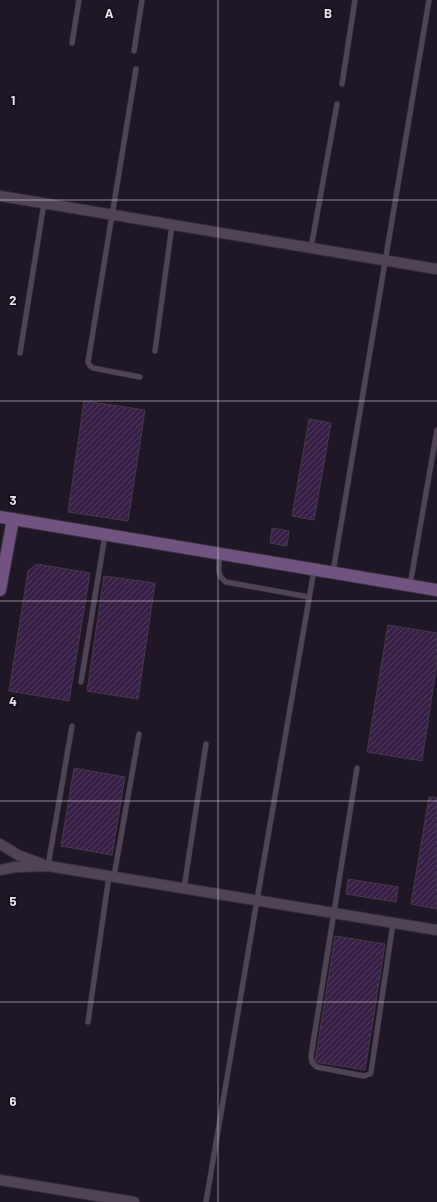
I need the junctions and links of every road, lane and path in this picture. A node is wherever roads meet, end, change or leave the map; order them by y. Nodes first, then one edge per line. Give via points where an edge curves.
1 (79, 0) edge
2 (142, 0) edge
3 (355, 0) edge
4 (429, 0) edge
5 (72, 43) dead end
6 (134, 51) dead end
7 (136, 69) dead end
8 (342, 84) dead end
9 (337, 104) dead end
10 (0, 196) edge
11 (44, 203) junction
12 (112, 215) junction
13 (172, 225) junction
14 (311, 248) junction
15 (386, 260) junction
16 (437, 269) edge
17 (156, 351) dead end
18 (20, 353) dead end
19 (140, 377) dead end
20 (437, 430) edge
21 (0, 517) edge
22 (13, 519) junction
23 (105, 535) junction
24 (220, 554) junction
25 (314, 570) junction
26 (333, 573) junction
27 (410, 586) junction
28 (0, 590) edge
29 (437, 590) edge
30 (309, 597) junction
31 (81, 682) dead end
32 (72, 726) dead end
33 (139, 734) dead end
34 (206, 744) dead end
35 (357, 768) dead end
36 (0, 844) edge
37 (48, 866) junction
38 (0, 870) edge
39 (112, 876) junction
40 (184, 888) junction
41 (256, 900) junction
42 (334, 913) junction
43 (393, 923) junction
44 (437, 930) edge
45 (88, 1022) dead end
46 (0, 1180) edge
47 (134, 1202) edge
48 (206, 1202) edge

1 - 5 lane
2 - 6 lane
3 - 8 lane
4 - 15 lane
7 - 12 lane
9 - 14 lane
10 - 11 street
11 - 12 street
11 - 18 lane
12 - 13 street
12 - 19 lane via 88,362 93,368
13 - 14 street
13 - 17 lane
14 - 15 street
15 - 16 street
15 - 26 lane
20 - 27 lane
21 - 22 street
22 - 23 street
22 - 28 street
23 - 24 street
23 - 31 lane
24 - 25 street
24 - 30 lane via 219,574 226,582
25 - 26 street
25 - 30 lane
26 - 27 street
27 - 29 street
30 - 41 lane
32 - 37 lane
33 - 39 lane
34 - 40 lane
35 - 42 lane
36 - 37 street via 18,855
37 - 38 street
37 - 39 street
39 - 40 street
39 - 45 lane
40 - 41 street
41 - 42 street
41 - 48 lane
42 - 43 street
42 - 43 lane via 311,1059 318,1067 364,1076 373,1070
43 - 44 street
46 - 47 street

